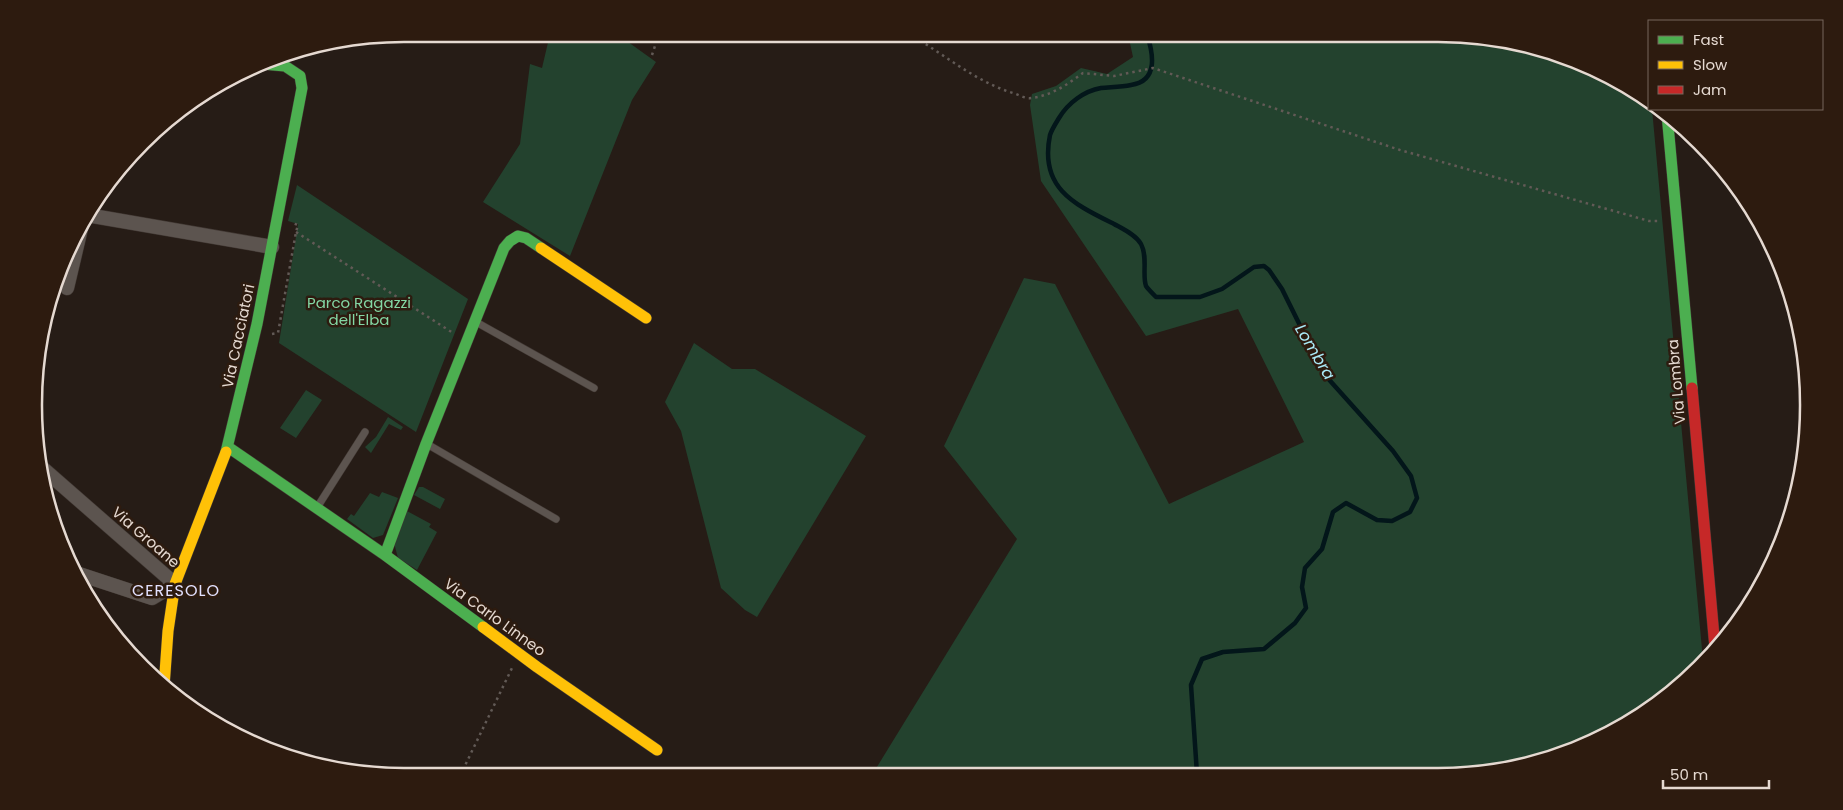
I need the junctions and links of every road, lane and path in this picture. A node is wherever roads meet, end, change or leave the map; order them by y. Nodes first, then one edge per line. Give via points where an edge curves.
1 (656, 42) edge
2 (923, 42) edge
3 (652, 55) dead end
4 (279, 65) edge
5 (1668, 124) edge
6 (96, 217) edge
7 (1676, 222) junction
8 (272, 247) junction
9 (74, 257) edge
10 (67, 288) dead end
11 (646, 318) dead end
12 (476, 322) junction
13 (255, 332) junction
14 (468, 342) junction
15 (594, 388) dead end
16 (365, 432) dead end
17 (426, 444) junction
18 (228, 447) junction
19 (49, 474) edge
20 (317, 508) junction
21 (556, 519) dead end
22 (385, 555) junction
23 (86, 576) edge
24 (175, 584) junction
25 (1714, 640) edge
26 (519, 654) junction
27 (165, 677) edge
28 (657, 750) dead end
29 (464, 768) edge

1 - 3 path
2 - 7 path via 970,75 1002,90 1030,98 1061,88 1083,73 1114,76 1153,68 1400,150 1649,221
4 - 8 street, Via Cacciatori via 300,76 302,88
5 - 7 street, Via Lombra
6 - 8 street
7 - 25 street, Via Lombra
8 - 13 street, Via Cacciatori
9 - 10 street
11 - 12 street via 526,238 518,236 504,248
12 - 14 street
12 - 15 lane
13 - 14 path via 278,333 296,232
13 - 18 street, Via Cacciatori
14 - 17 street
16 - 20 lane
17 - 21 lane
17 - 22 street
18 - 20 street, Via Carlo Linneo
18 - 24 street, Via Cacciatori
19 - 24 street, Via Groane
20 - 22 street, Via Carlo Linneo
22 - 26 street, Via Carlo Linneo
23 - 24 street via 152,598
24 - 27 street, Via Groane
26 - 28 street, Via Carlo Linneo
26 - 29 path

